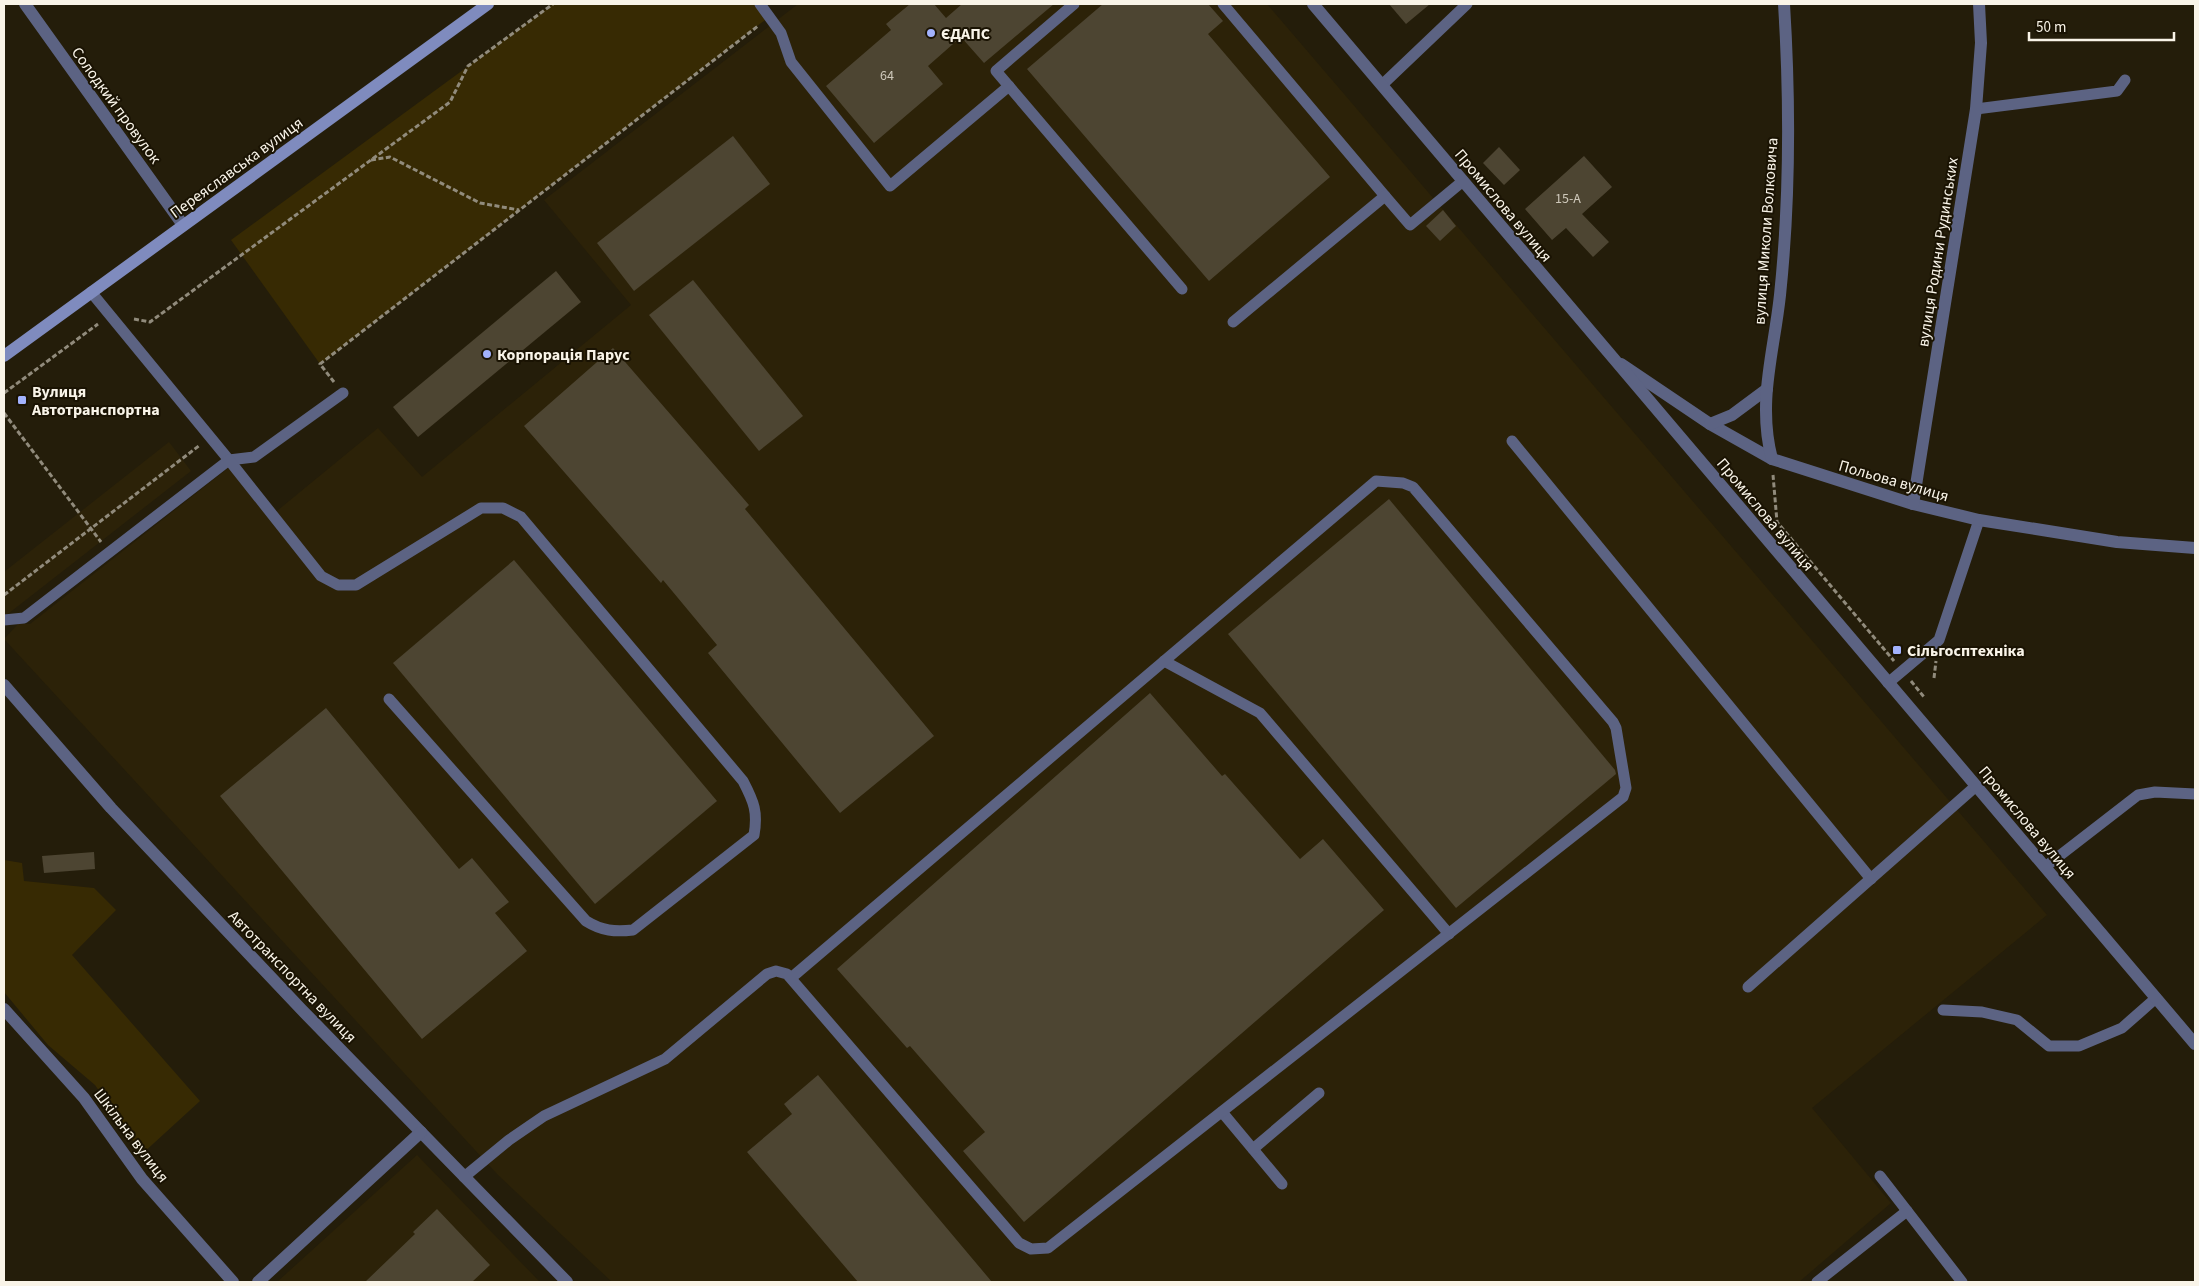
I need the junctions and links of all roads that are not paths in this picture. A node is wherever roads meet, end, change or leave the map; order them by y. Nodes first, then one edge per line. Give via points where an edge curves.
1 (25, 4) edge
2 (488, 4) edge
3 (760, 4) edge
4 (1074, 4) edge
5 (1223, 4) edge
6 (1313, 4) edge
7 (1467, 4) edge
8 (1784, 4) edge
9 (1978, 4) edge
10 (2125, 80) dead end
11 (1382, 85) junction
12 (1009, 86) junction
13 (1976, 109) junction
14 (1463, 181) junction
15 (1385, 196) junction
16 (183, 225) junction
17 (1182, 290) dead end
18 (91, 292) junction
19 (1233, 322) dead end
20 (4, 356) edge
21 (1612, 358) junction
22 (1767, 389) junction
23 (343, 392) road end
24 (1710, 424) junction
25 (1512, 441) dead end
26 (229, 460) junction
27 (1772, 460) junction
28 (1913, 504) junction
29 (1979, 520) junction
30 (2195, 548) edge
31 (4, 620) edge
32 (1164, 661) junction
33 (1888, 683) junction
34 (4, 685) edge
35 (389, 699) dead end
36 (1976, 786) junction
37 (2195, 794) edge
38 (2045, 867) junction
39 (1871, 879) junction
40 (1449, 934) junction
41 (791, 978) junction
42 (1748, 987) dead end
43 (2156, 998) junction
44 (4, 1009) edge
45 (1943, 1010) dead end
46 (2195, 1044) edge
47 (1319, 1093) dead end
48 (1222, 1112) junction
49 (421, 1132) junction
50 (1253, 1149) junction
51 (1880, 1176) dead end
52 (464, 1177) junction
53 (1282, 1184) dead end
54 (1907, 1211) junction
55 (233, 1282) edge
56 (258, 1282) edge
57 (567, 1282) edge
58 (1817, 1282) edge
59 (1962, 1282) edge

1 - 16 street, Солодкий провулок
2 - 16 main road, Переяславська вулиця
3 - 12 lane via 781,33 791,62 890,186
4 - 12 lane via 996,70
5 - 15 lane
6 - 11 street, Промислова вулиця
7 - 11 lane
8 - 22 street, вулиця Миколи Волковича via 1789,78 1786,191 1780,294
9 - 13 street, вулиця Родини Рудинських via 1981,43
10 - 13 lane via 2117,90
11 - 14 street, Промислова вулиця
12 - 17 lane
13 - 28 street, вулиця Родини Рудинських
14 - 15 lane via 1410,225
14 - 21 street, Промислова вулиця
15 - 19 lane
16 - 18 main road, Переяславська вулиця
18 - 20 main road, Переяславська вулиця
18 - 26 lane
21 - 24 street, Польова вулиця
21 - 33 street, Промислова вулиця
22 - 24 street via 1732,415
22 - 27 street, вулиця Миколи Волковича via 1766,435
23 - 26 lane via 254,457
24 - 27 street, Польова вулиця
25 - 39 lane
26 - 31 lane via 24,618
26 - 35 lane via 321,576 338,585 356,585 481,508 503,508 521,517 743,781 753,800 757,819 754,835 633,930 615,932 598,928 586,921
27 - 28 street, Польова вулиця
28 - 29 street, Польова вулиця
29 - 30 street, Польова вулиця via 2117,542
29 - 33 lane via 1939,640
32 - 40 lane via 1260,713
32 - 40 lane via 1373,483 1403,483 1413,487 1613,722 1626,788 1623,797
32 - 41 lane
33 - 36 street, Промислова вулиця
34 - 49 street, Автотранспортна вулиця via 111,808
36 - 38 street, Промислова вулиця
36 - 39 lane
37 - 38 lane via 2155,792 2138,795
38 - 43 street, Промислова вулиця
39 - 42 lane
40 - 48 lane
41 - 48 lane via 1019,1243 1031,1249 1048,1248
41 - 52 lane via 782,971 766,974 665,1059 544,1116
43 - 45 lane via 2122,1028 2079,1046 2050,1046 2017,1020 1982,1012
43 - 46 street, Промислова вулиця
44 - 55 street, Шкільна вулиця via 84,1098 142,1179
47 - 50 lane
48 - 50 lane
49 - 52 street, Автотранспортна вулиця
49 - 56 street
50 - 53 lane
51 - 54 lane
52 - 57 street, Автотранспортна вулиця
54 - 58 lane
54 - 59 lane

